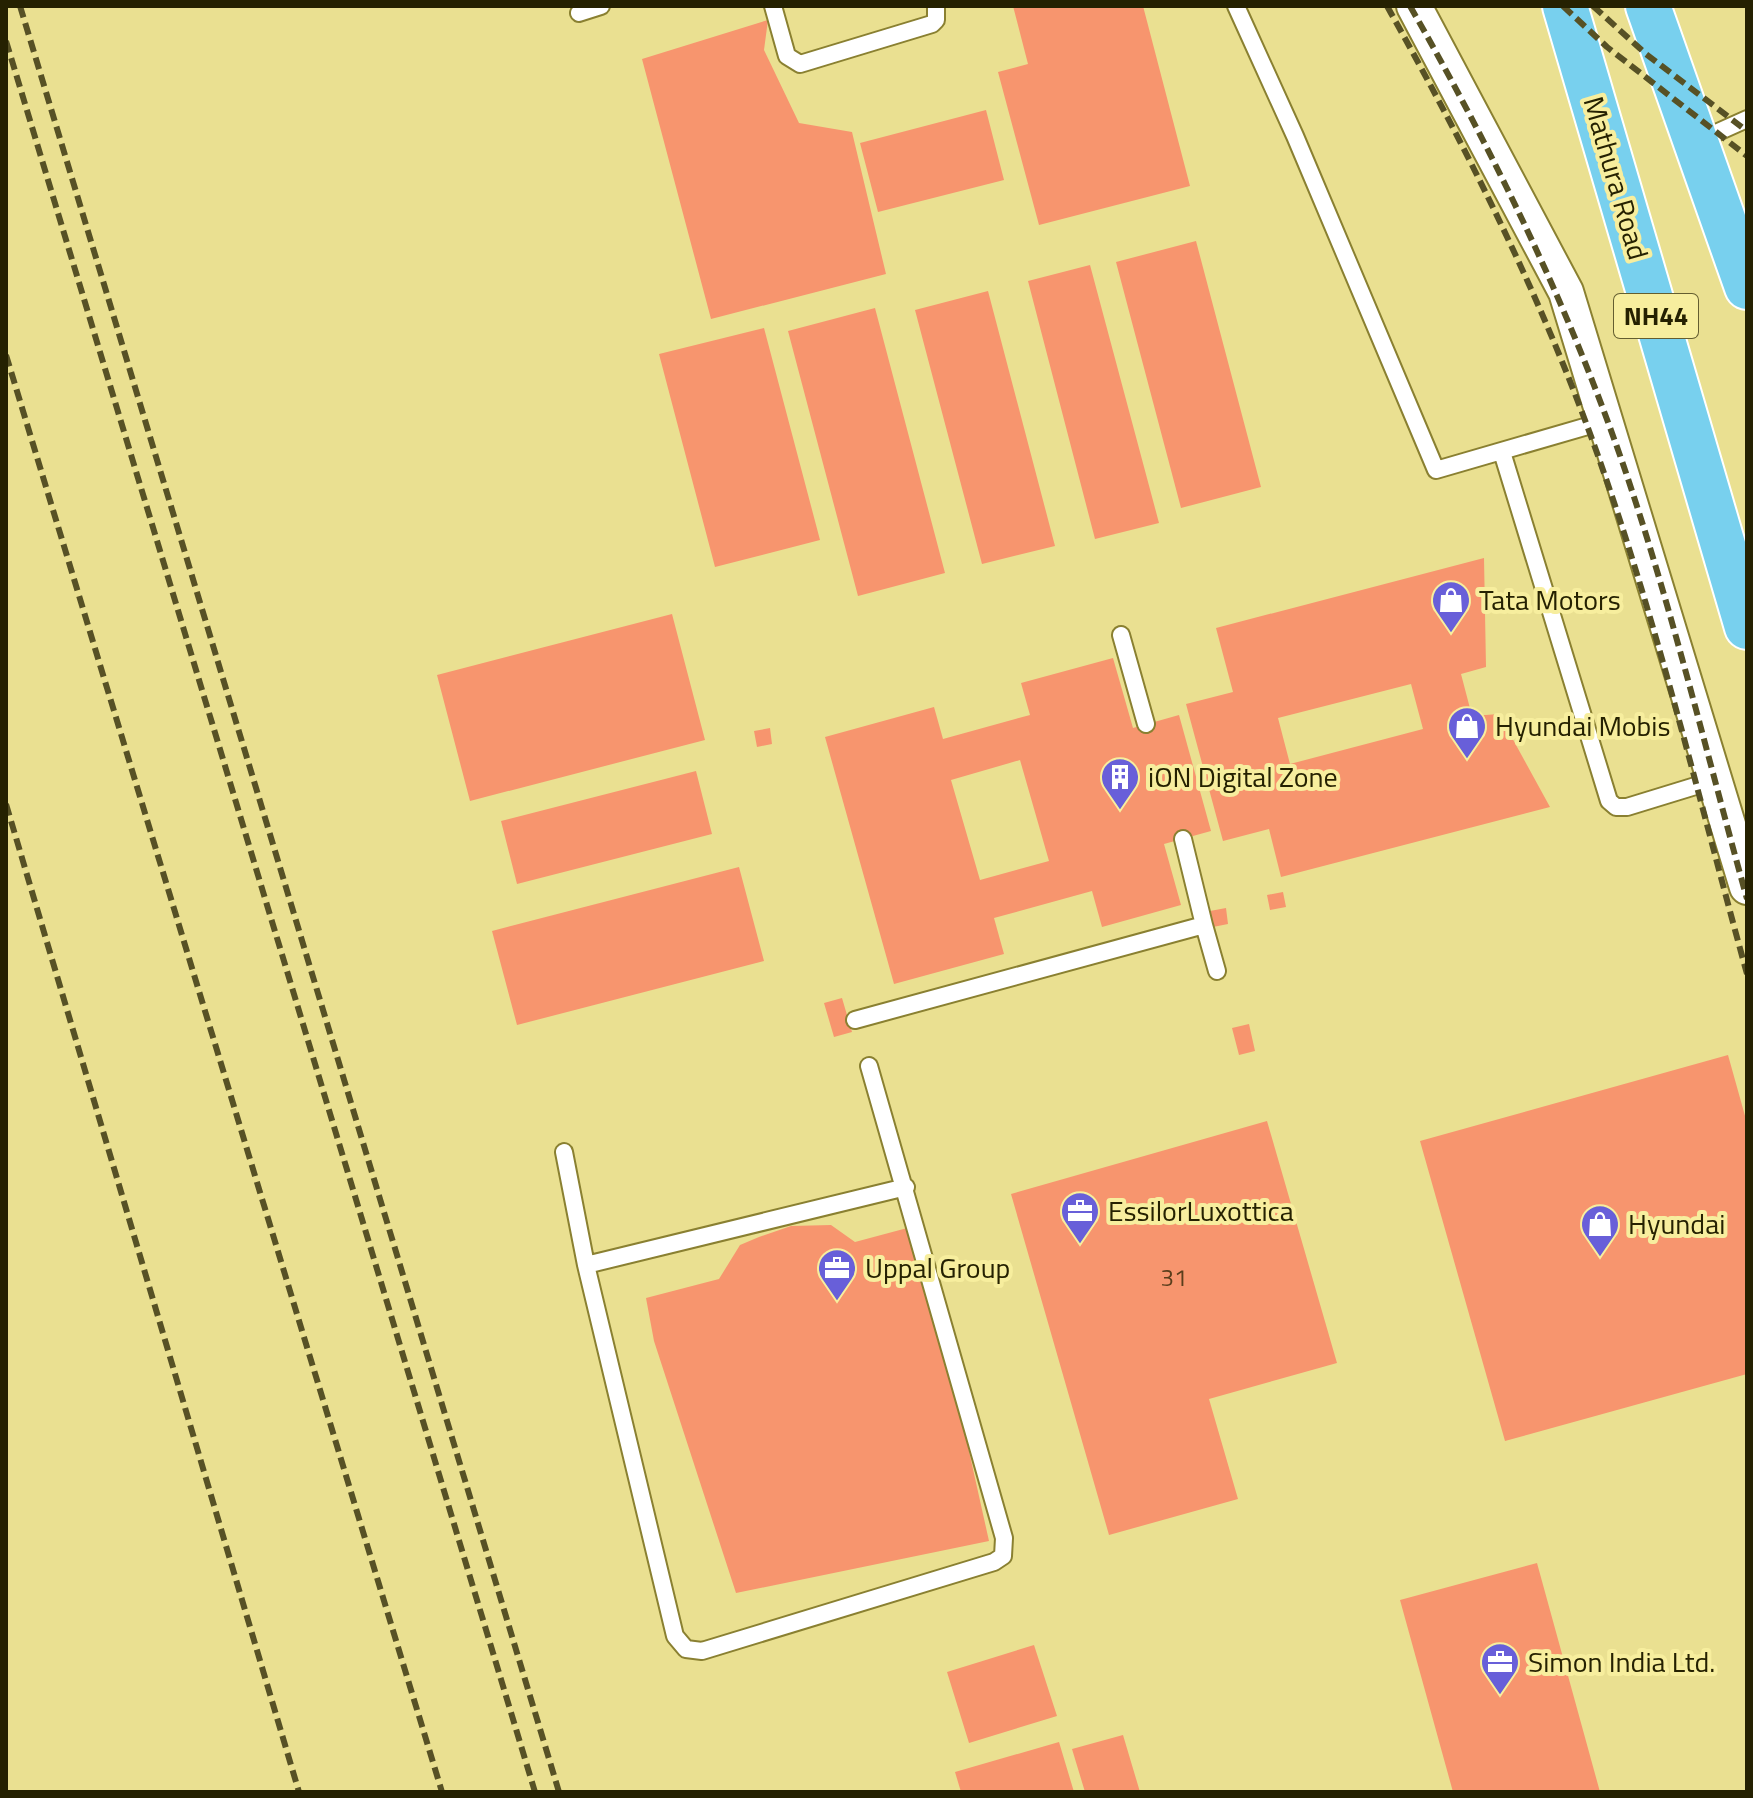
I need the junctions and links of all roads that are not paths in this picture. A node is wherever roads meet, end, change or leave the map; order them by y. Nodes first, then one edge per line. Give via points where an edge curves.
1 (601, 6) edge
2 (773, 6) edge
3 (936, 6) edge
4 (1236, 6) edge
5 (1414, 6) edge
6 (1565, 6) edge
7 (1648, 6) edge
8 (579, 13) dead end
9 (1747, 119) edge
10 (1696, 142) junction
11 (1747, 287) edge
12 (1605, 421) junction
13 (1502, 452) junction
14 (1747, 627) edge
15 (1121, 635) dead end
16 (1146, 724) dead end
17 (1715, 780) junction
18 (1183, 839) dead end
19 (1747, 887) edge
20 (1204, 925) junction
21 (1217, 971) dead end
22 (855, 1020) dead end
23 (869, 1066) dead end
24 (564, 1152) dead end
25 (906, 1187) junction
26 (586, 1265) junction

1 - 8 lane
2 - 3 lane via 787,56 800,64 932,24
4 - 13 lane via 1436,470
5 - 12 street via 1566,292
6 - 14 highway, Mathura Road / NH44
7 - 10 highway
9 - 10 lane
10 - 11 highway
12 - 13 lane
12 - 17 street
13 - 17 lane via 1609,801 1627,807
15 - 16 lane
17 - 19 street
18 - 20 lane
20 - 21 lane
20 - 22 lane
23 - 25 lane
24 - 26 lane
25 - 26 lane
25 - 26 lane via 1004,1538 1003,1556 702,1651 686,1649 675,1636

